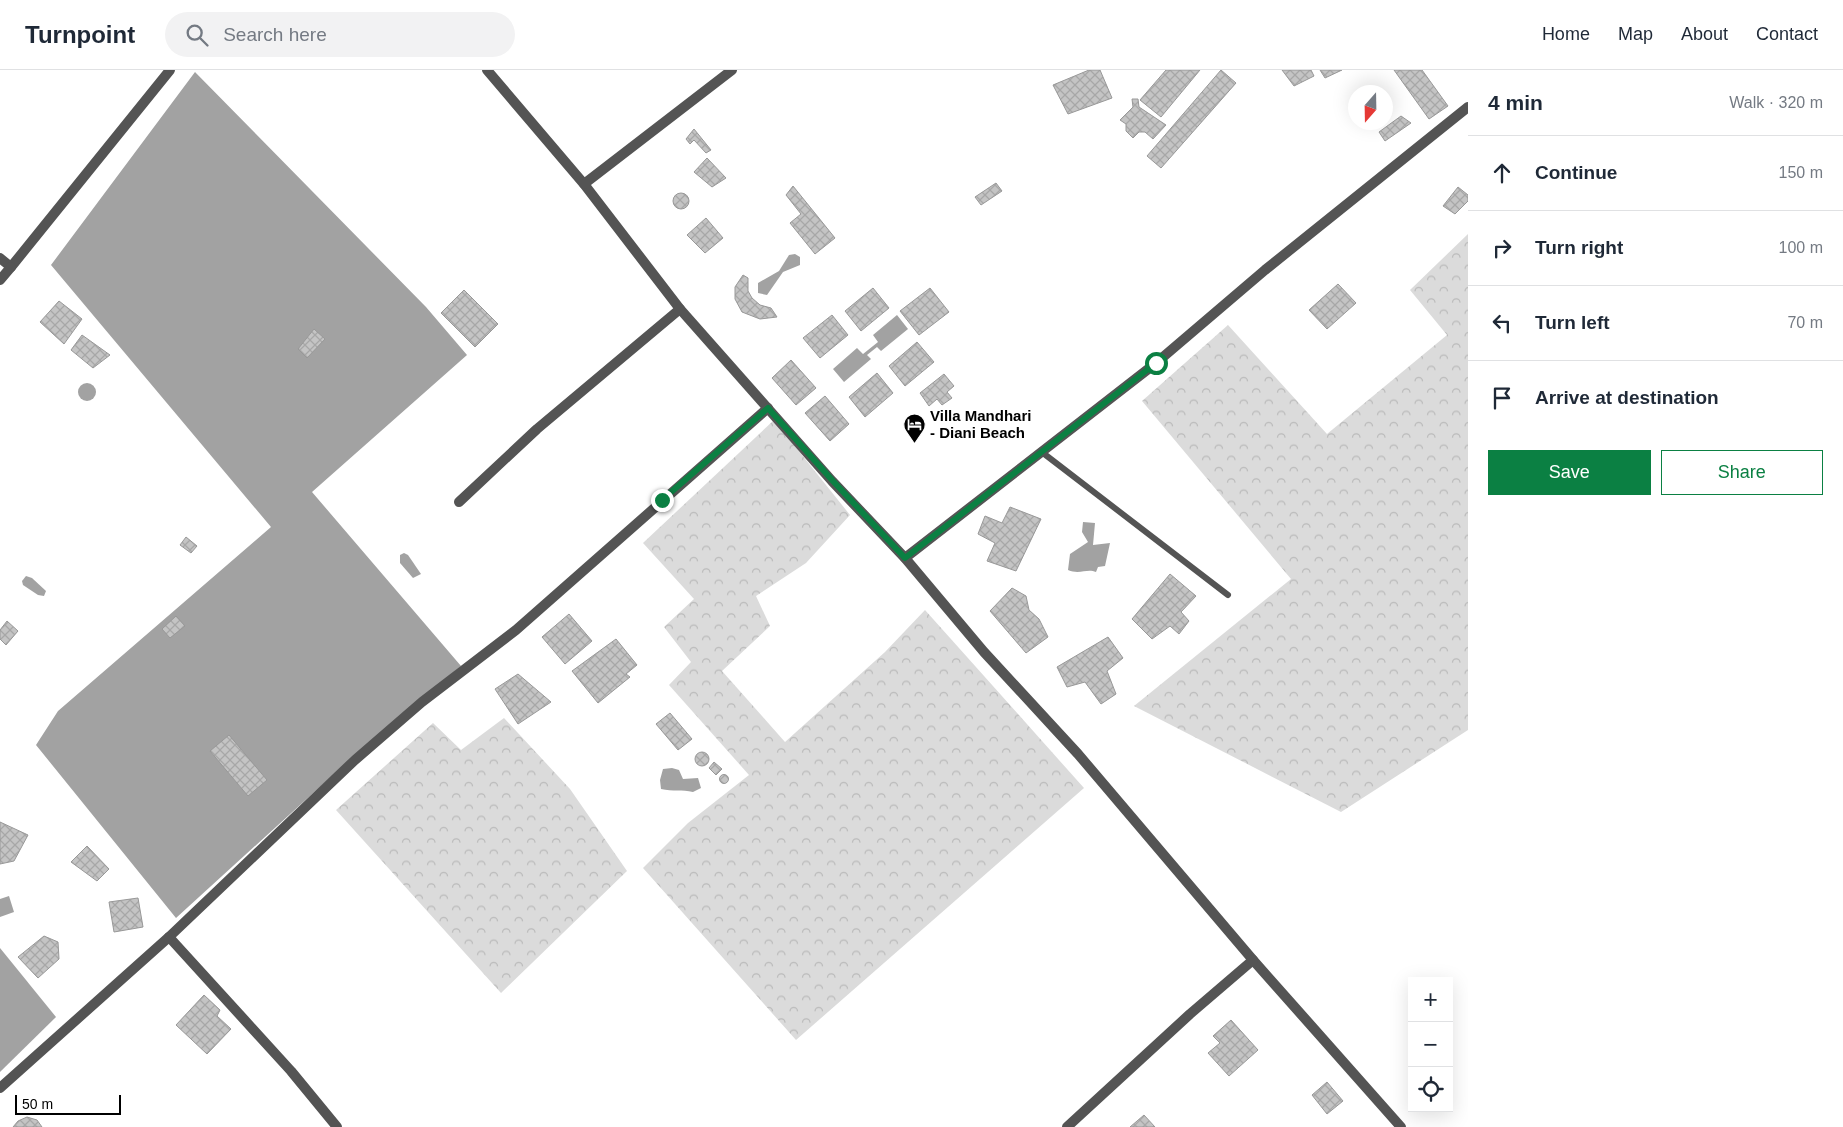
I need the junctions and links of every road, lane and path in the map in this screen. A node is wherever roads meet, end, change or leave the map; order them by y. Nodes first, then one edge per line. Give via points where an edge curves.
1 (170, 70) edge
2 (487, 70) edge
3 (732, 70) edge
4 (1468, 107) edge
5 (584, 184) junction
6 (0, 258) edge
7 (11, 267) junction
8 (0, 280) edge
9 (680, 309) junction
10 (768, 408) junction
11 (1043, 453) junction
12 (459, 502) dead end
13 (905, 558) junction
14 (1228, 595) dead end
15 (169, 937) junction
16 (1252, 960) junction
17 (0, 1088) edge
18 (337, 1127) edge
19 (1067, 1127) edge
20 (1401, 1127) edge

1 - 7 street
2 - 5 street
3 - 5 street
4 - 11 street
5 - 9 street
6 - 7 street
7 - 8 street
9 - 10 street
9 - 12 street via 537,429
10 - 13 street
10 - 15 street via 516,630 422,702 355,760
11 - 13 street
11 - 14 lane
13 - 16 street via 984,652 1078,754
15 - 17 street
15 - 18 street via 291,1070
16 - 19 street
16 - 20 street

